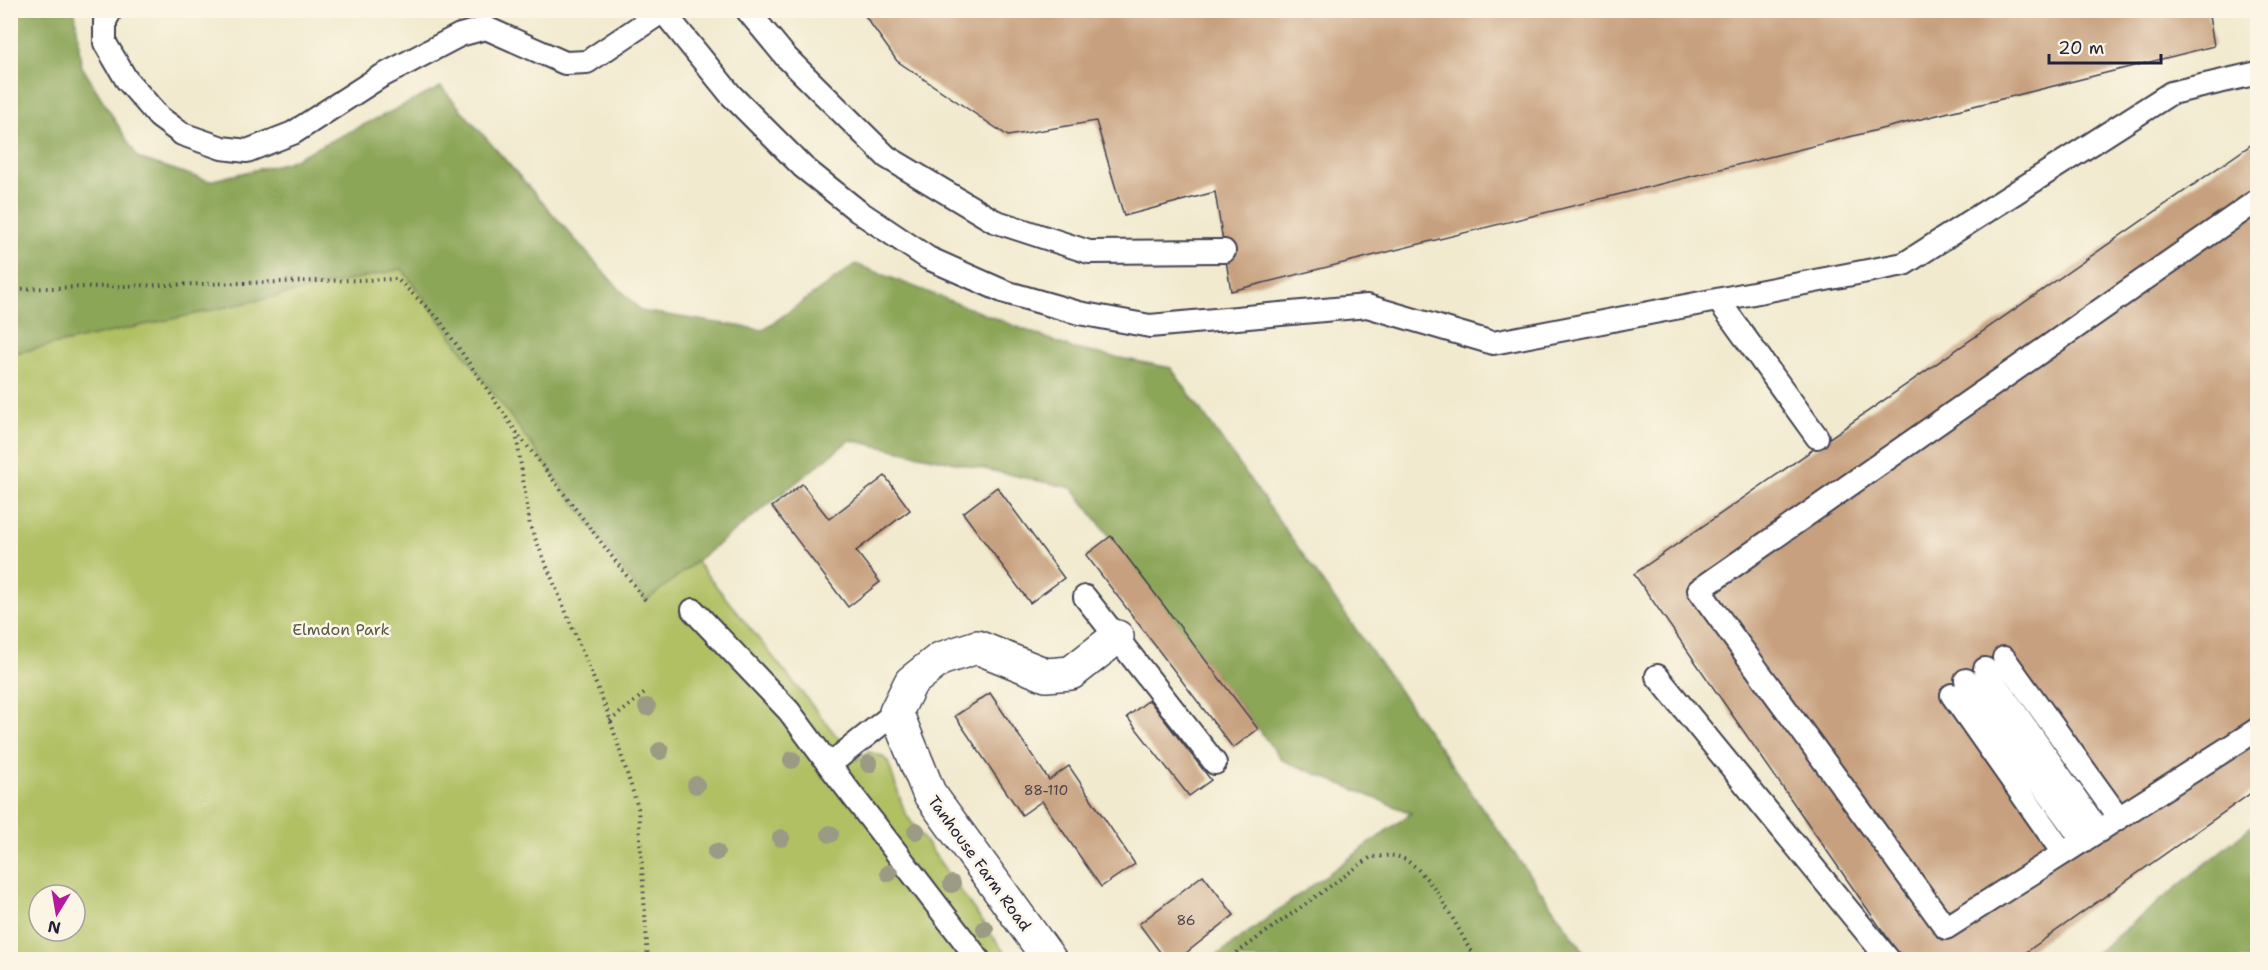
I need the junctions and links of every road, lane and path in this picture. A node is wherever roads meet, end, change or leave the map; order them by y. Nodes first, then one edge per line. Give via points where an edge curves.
1 (111, 10) edge
2 (747, 10) edge
3 (662, 11) edge
4 (2258, 73) edge
5 (2258, 200) edge
6 (1224, 251) dead end
7 (10, 289) edge
8 (1718, 300) junction
9 (515, 430) junction
10 (1817, 437) dead end
11 (1085, 597) dead end
12 (646, 601) dead end
13 (693, 610) dead end
14 (1117, 638) junction
15 (1977, 675) junction
16 (1657, 676) dead end
17 (645, 693) dead end
18 (896, 712) junction
19 (610, 721) junction
20 (2258, 729) edge
21 (1215, 763) dead end
22 (829, 765) junction
23 (2119, 818) junction
24 (2091, 836) junction
25 (2063, 853) junction
26 (648, 960) edge
27 (979, 960) edge
28 (1050, 960) edge
29 (1227, 960) edge
30 (1476, 960) edge
31 (1889, 960) edge

1 - 3 lane via 105,21 105,43 126,79 159,117 182,134 222,148 247,151 293,133 378,78 460,35 486,28 565,63 587,62
2 - 6 lane via 785,56 886,157 994,221 1089,252
3 - 8 lane via 731,94 803,167 858,211 928,258 1005,292 1079,313 1150,326 1367,306 1493,343
4 - 8 lane via 2171,93 1904,264
5 - 25 lane via 1699,590 1946,928
7 - 9 path via 397,279 438,318
8 - 10 lane
9 - 12 path
9 - 19 path via 530,526
11 - 14 lane
13 - 22 lane via 789,711
14 - 18 street via 1071,673 1046,675 977,647 940,659 911,682
14 - 21 lane
15 - 23 lane
15 - 24 lane
15 - 25 lane
16 - 31 lane
17 - 19 path
18 - 22 lane
18 - 28 street, Tanhouse Farm Road via 929,793
19 - 26 path via 638,808
20 - 23 lane
22 - 27 lane
23 - 24 lane
24 - 25 lane
29 - 30 path via 1371,857 1398,856 1419,870

